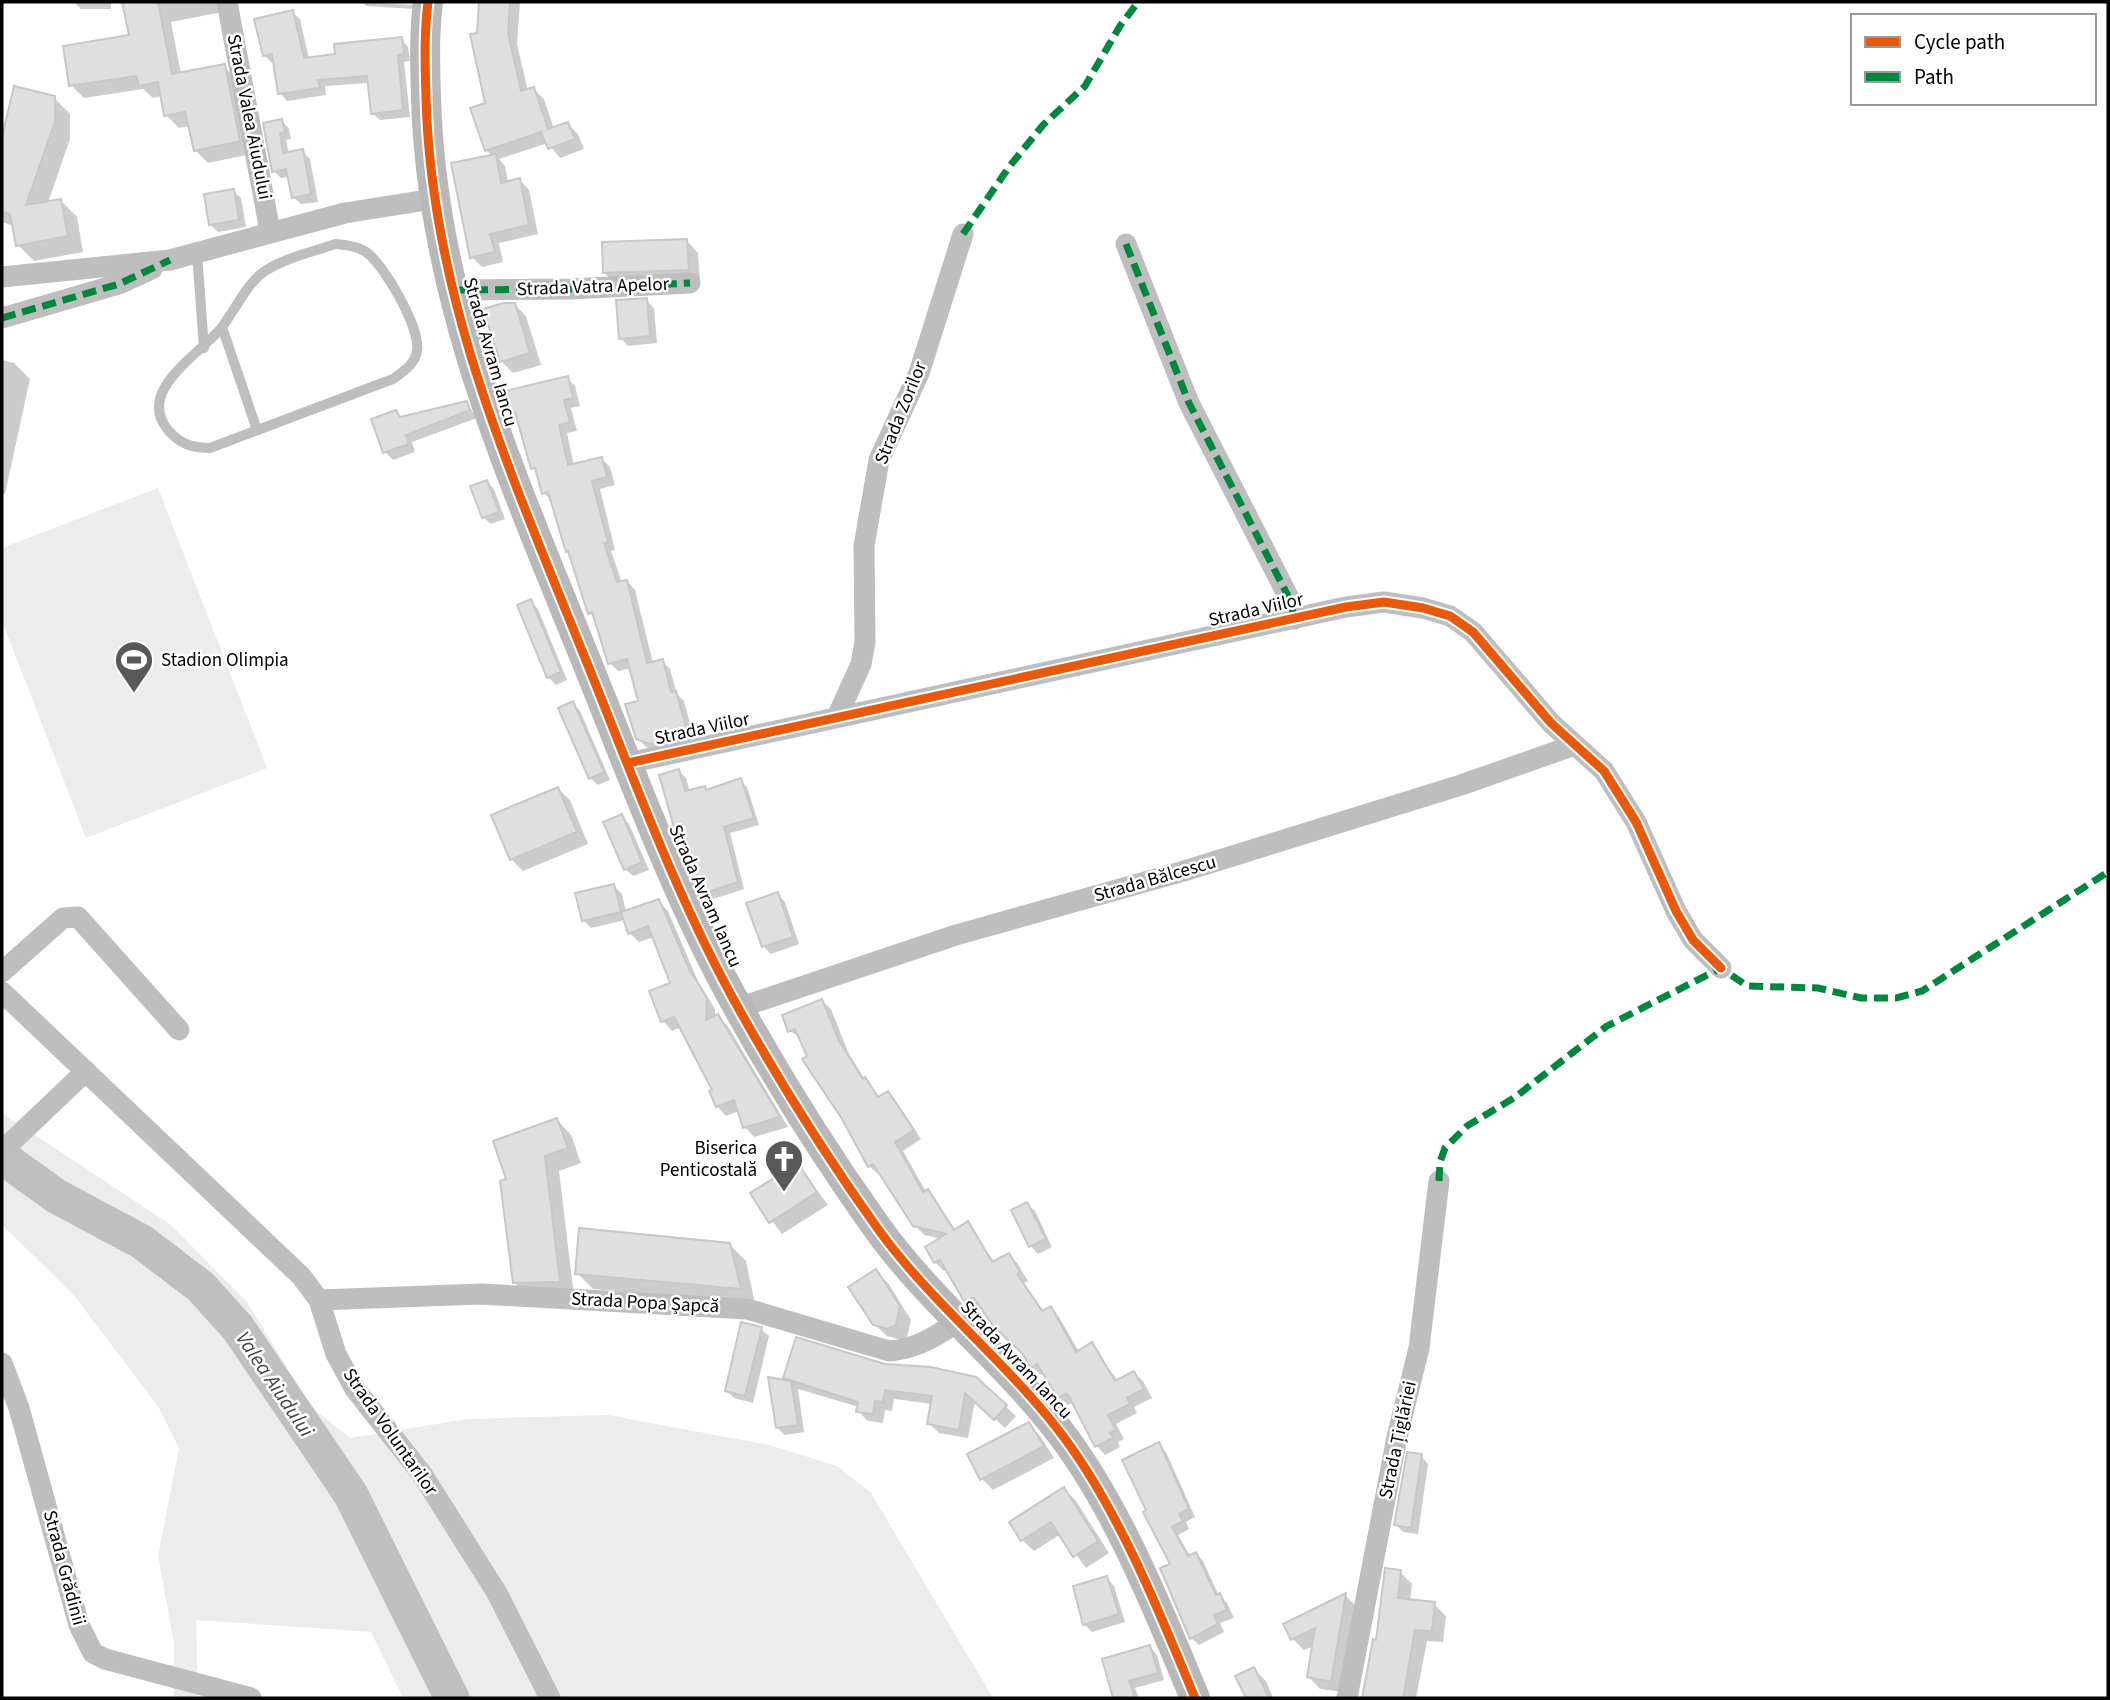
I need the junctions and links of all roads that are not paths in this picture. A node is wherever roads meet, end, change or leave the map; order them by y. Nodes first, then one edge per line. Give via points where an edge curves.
1 (227, 2) edge
2 (428, 2) edge
3 (433, 199) junction
4 (270, 232) junction
5 (963, 234) dead end
6 (1126, 244) dead end
7 (197, 253) junction
8 (170, 260) junction
9 (2, 278) edge
10 (690, 283) dead end
11 (453, 290) junction
12 (2, 318) edge
13 (222, 327) junction
14 (204, 348) junction
15 (257, 430) junction
16 (1295, 619) junction
17 (836, 717) junction
18 (1572, 746) junction
19 (628, 763) junction
20 (1721, 968) dead end
21 (2, 972) edge
22 (2, 992) edge
23 (738, 1008) junction
24 (180, 1030) dead end
25 (86, 1071) junction
26 (2, 1152) edge
27 (1438, 1181) dead end
28 (319, 1300) junction
29 (957, 1322) junction
30 (2, 1363) edge
31 (251, 1698) edge
32 (550, 1698) edge
33 (1195, 1698) edge
34 (1347, 1698) edge

1 - 4 street, Strada Valea Aiudului
2 - 3 main road, Strada Avram Iancu via 424,30 426,131
3 - 4 street via 345,213
3 - 11 main road, Strada Avram Iancu
4 - 7 street
5 - 17 street, Strada Zorilor via 919,373 879,460 864,546 865,642 861,664
6 - 16 street via 1189,404 1288,596
7 - 8 street
7 - 14 lane
8 - 9 street
8 - 12 street via 119,284
10 - 11 street, Strada Vatra Apelor
11 - 19 main road, Strada Avram Iancu via 475,379 512,482
13 - 14 lane
13 - 15 lane
13 - 15 lane via 262,273 335,244 357,248 374,258 416,330 417,352 410,367 393,379
14 - 15 lane via 170,377 163,389 160,410 166,427 180,442 210,448
16 - 17 street, Strada Viilor
16 - 18 street, Strada Viilor via 1384,601 1450,616 1473,632
17 - 19 street, Strada Viilor
18 - 20 street, Strada Viilor via 1604,771 1636,822 1693,940
18 - 23 street, Strada Bălcescu via 1447,789 956,936
19 - 23 main road, Strada Avram Iancu via 677,881
21 - 24 street via 63,918 78,918
22 - 25 street, Strada Voluntarilor
23 - 29 main road, Strada Avram Iancu via 880,1232
25 - 26 street
25 - 28 street, Strada Voluntarilor via 300,1276
27 - 34 street, Strada Țiglăriei via 1419,1348 1397,1437
28 - 29 street, Strada Popa Șapcă via 481,1294 747,1309 889,1351 928,1342
28 - 32 street, Strada Voluntarilor via 336,1354 355,1389 422,1474 490,1582
29 - 33 main road, Strada Avram Iancu via 1059,1430 1135,1561
30 - 31 street, Strada Grădinii via 19,1408 79,1625 93,1653

